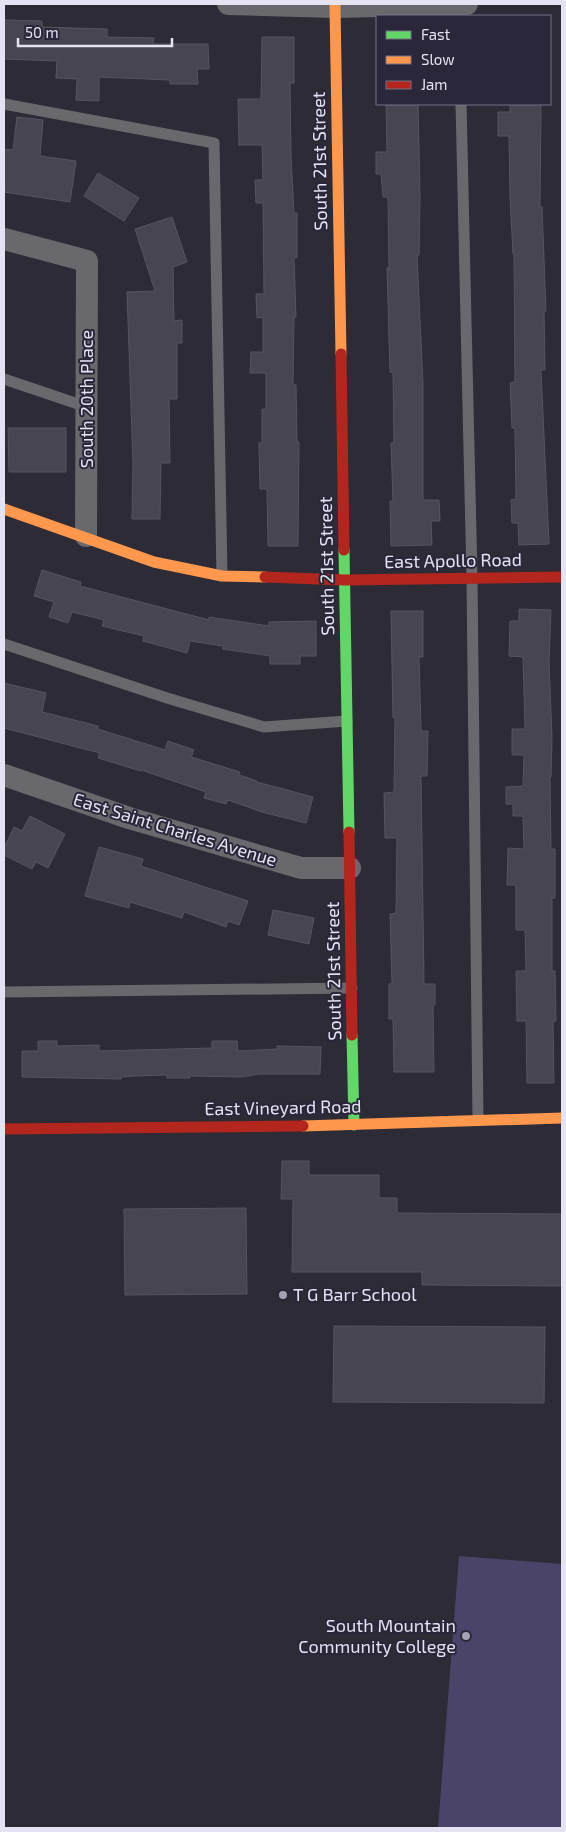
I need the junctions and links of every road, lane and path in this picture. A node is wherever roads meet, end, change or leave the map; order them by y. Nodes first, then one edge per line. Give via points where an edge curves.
1 (228, 4) edge
2 (459, 4) edge
3 (466, 4) edge
4 (335, 7) junction
5 (4, 104) edge
6 (461, 105) edge
7 (4, 239) edge
8 (4, 379) edge
9 (87, 407) junction
10 (4, 509) edge
11 (86, 536) junction
12 (222, 576) junction
13 (562, 576) edge
14 (472, 578) junction
15 (345, 580) junction
16 (4, 644) edge
17 (347, 721) junction
18 (4, 774) edge
19 (350, 868) junction
20 (352, 988) junction
21 (4, 992) edge
22 (562, 1118) edge
23 (478, 1120) junction
24 (354, 1125) junction
25 (4, 1129) edge

1 - 4 street
2 - 3 street
2 - 4 street
4 - 15 street, South 21st Street
5 - 12 lane via 214,143
6 - 14 lane
7 - 9 street, South 20th Place via 87,261
8 - 9 lane
9 - 11 street, South 20th Place
10 - 11 street, East Apollo Road
11 - 12 street, East Apollo Road via 154,562
12 - 15 street, East Apollo Road
13 - 14 street, East Apollo Road
14 - 15 street, East Apollo Road
14 - 23 lane
15 - 17 street, South 21st Street
16 - 17 lane via 264,727
17 - 19 street, South 21st Street
18 - 19 street, East Saint Charles Avenue via 129,818 300,868
19 - 20 street, South 21st Street
20 - 21 lane
20 - 24 street, South 21st Street
22 - 23 street, East Vineyard Road
23 - 24 street, East Vineyard Road
24 - 25 street, East Vineyard Road

